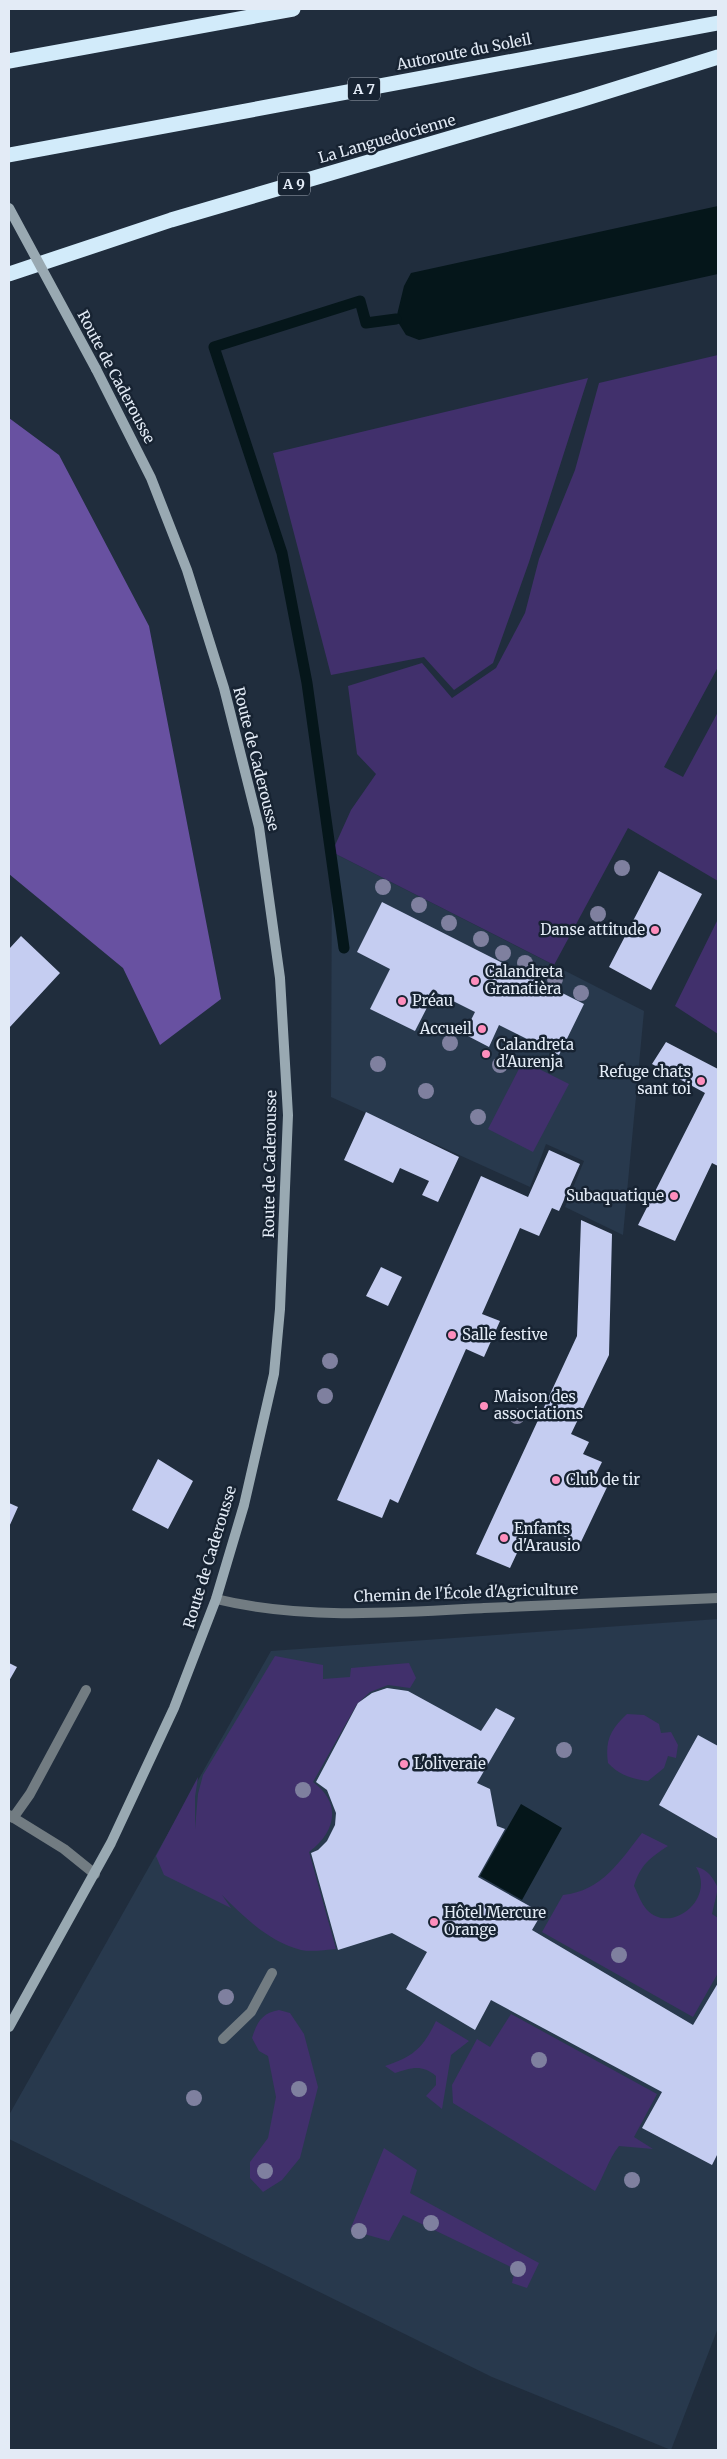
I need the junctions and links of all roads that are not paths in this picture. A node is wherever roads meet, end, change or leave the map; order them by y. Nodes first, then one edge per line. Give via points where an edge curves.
1 (293, 9) edge
2 (718, 23) edge
3 (718, 57) edge
4 (9, 60) edge
5 (9, 155) edge
6 (9, 208) edge
7 (9, 274) edge
8 (718, 1598) edge
9 (216, 1599) junction
10 (86, 1690) dead end
11 (11, 1817) edge
12 (95, 1874) junction
13 (272, 1973) dead end
14 (9, 2027) edge
15 (223, 2040) dead end

1 - 4 highway
2 - 5 highway, Autoroute du Soleil / A 7
3 - 7 highway, La Languedocienne / A 9 via 171,220
6 - 9 main road, Route de Caderousse, bridge via 151,478 187,570 218,670 259,827 280,978 288,1115 280,1309 274,1374 244,1505
8 - 9 street, Chemin de l'École d'Agriculture via 372,1612 283,1609
9 - 12 main road, Route de Caderousse via 174,1708
10 - 11 street via 30,1794
11 - 12 street via 64,1849
12 - 14 main road, Route de Caderousse
13 - 15 street via 251,2012

